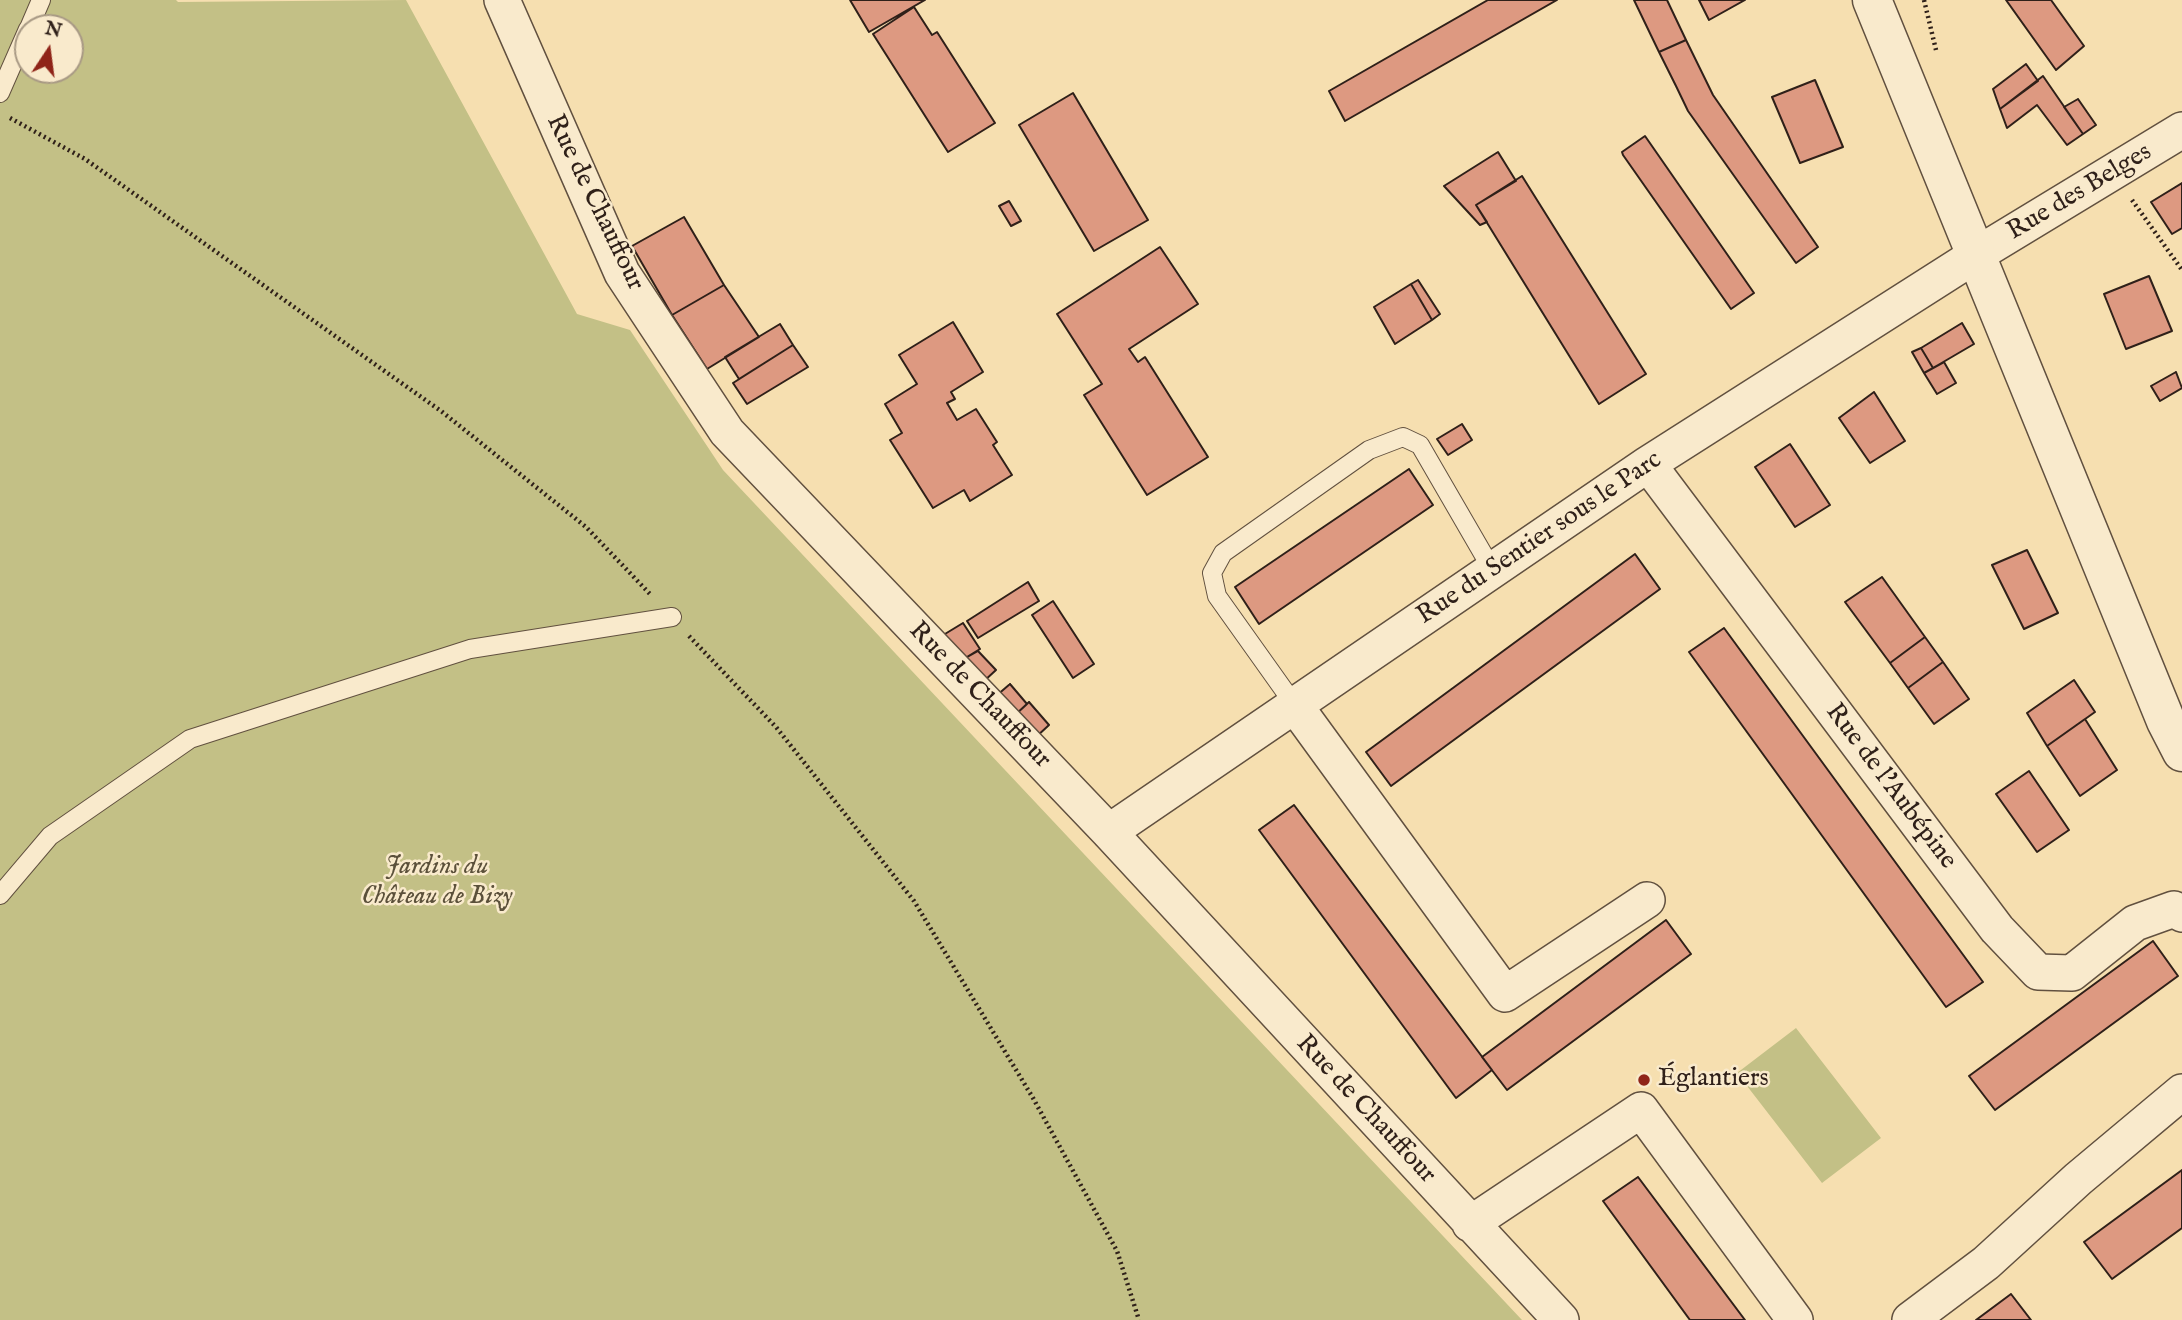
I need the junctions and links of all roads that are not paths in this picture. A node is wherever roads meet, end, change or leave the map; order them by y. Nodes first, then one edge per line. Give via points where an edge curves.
1 (502, 0) edge
2 (1872, 0) edge
3 (14, 61) edge
4 (0, 93) edge
5 (2182, 130) edge
6 (1976, 255) junction
7 (1648, 464) junction
8 (1493, 571) junction
9 (672, 617) road end
10 (1296, 707) junction
11 (2182, 752) edge
12 (1109, 832) junction
13 (0, 895) edge
14 (1647, 901) dead end
15 (2182, 914) edge
16 (2182, 1093) edge
17 (1470, 1224) junction
18 (1561, 1320) edge
19 (1795, 1320) edge
20 (1910, 1320) edge

1 - 12 street, Rue de Chauffour via 622,273 727,432
2 - 6 street
3 - 4 lane
5 - 6 street, Rue des Belges
6 - 7 street, Rue du Sentier sous le Parc
6 - 11 street
7 - 8 street, Rue du Sentier sous le Parc
7 - 15 street, Rue de l'Aubépine via 1997,929 2038,972 2073,973 2135,923 2174,909
8 - 10 street, Rue du Sentier sous le Parc
8 - 10 lane via 1420,445 1403,437 1369,450 1223,553 1212,573 1217,596
9 - 13 lane via 470,649 190,739 50,836
10 - 12 street, Rue du Sentier sous le Parc
10 - 14 street via 1505,994
12 - 17 street, Rue de Chauffour
16 - 20 street via 1986,1263
17 - 18 street, Rue de Chauffour
17 - 19 street via 1641,1110

